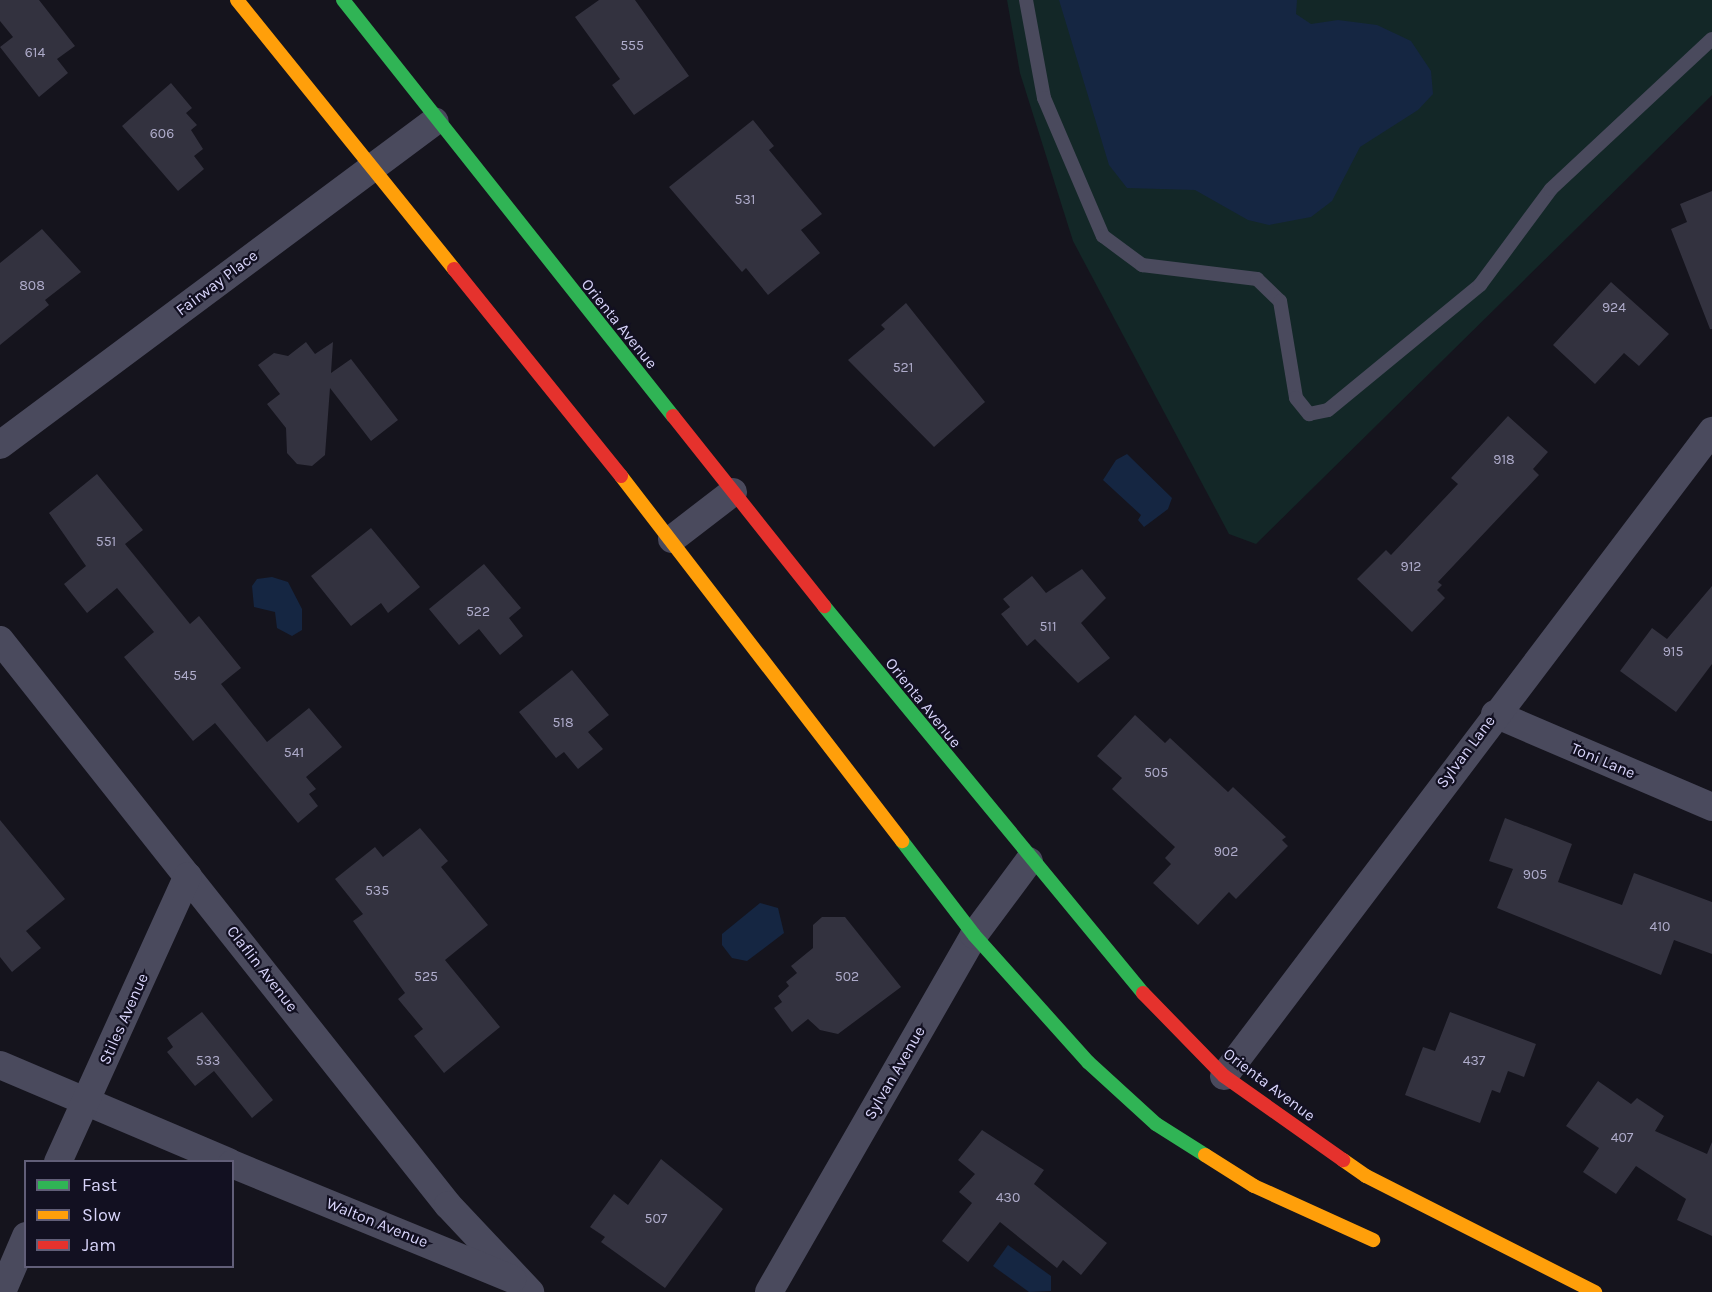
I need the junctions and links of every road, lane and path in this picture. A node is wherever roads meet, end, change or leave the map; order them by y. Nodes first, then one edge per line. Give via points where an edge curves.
1 (237, 0) edge
2 (343, 0) edge
3 (1026, 0) edge
4 (1712, 39) edge
5 (435, 121) junction
6 (374, 167) junction
7 (1712, 431) edge
8 (0, 445) edge
9 (733, 492) junction
10 (672, 539) junction
11 (0, 640) edge
12 (1495, 714) junction
13 (1712, 807) edge
14 (1029, 861) junction
15 (188, 876) junction
16 (974, 935) junction
17 (0, 1065) edge
18 (1224, 1076) junction
19 (83, 1102) junction
20 (58, 1160) edge
21 (226, 1160) edge
22 (234, 1165) edge
23 (1373, 1240) dead end
24 (24, 1241) edge
25 (526, 1288) edge
26 (2, 1292) edge
27 (769, 1292) edge
28 (1595, 1292) edge

1 - 6 street
2 - 5 street, Orienta Avenue
3 - 4 lane via 1044,98 1103,236 1142,265 1257,279 1280,302 1296,398 1309,414 1328,410 1480,285 1551,189
5 - 6 street, Fairway Place
5 - 9 street, Orienta Avenue
6 - 8 street, Fairway Place
6 - 10 street
7 - 12 street, Sylvan Lane
9 - 10 street
9 - 14 street, Orienta Avenue
10 - 16 street
11 - 15 street, Claflin Avenue
12 - 13 street, Toni Lane
12 - 18 street, Sylvan Lane
14 - 16 street, Sylvan Avenue
14 - 18 street, Orienta Avenue via 1134,984
15 - 19 street, Stiles Avenue
15 - 25 street, Claflin Avenue via 448,1205
16 - 23 street via 1088,1062 1156,1124 1254,1186
16 - 27 street, Sylvan Avenue
17 - 19 street
18 - 28 street, Orienta Avenue via 1366,1176
19 - 20 street, Stiles Avenue
19 - 21 street
22 - 25 street, Walton Avenue
24 - 26 street

